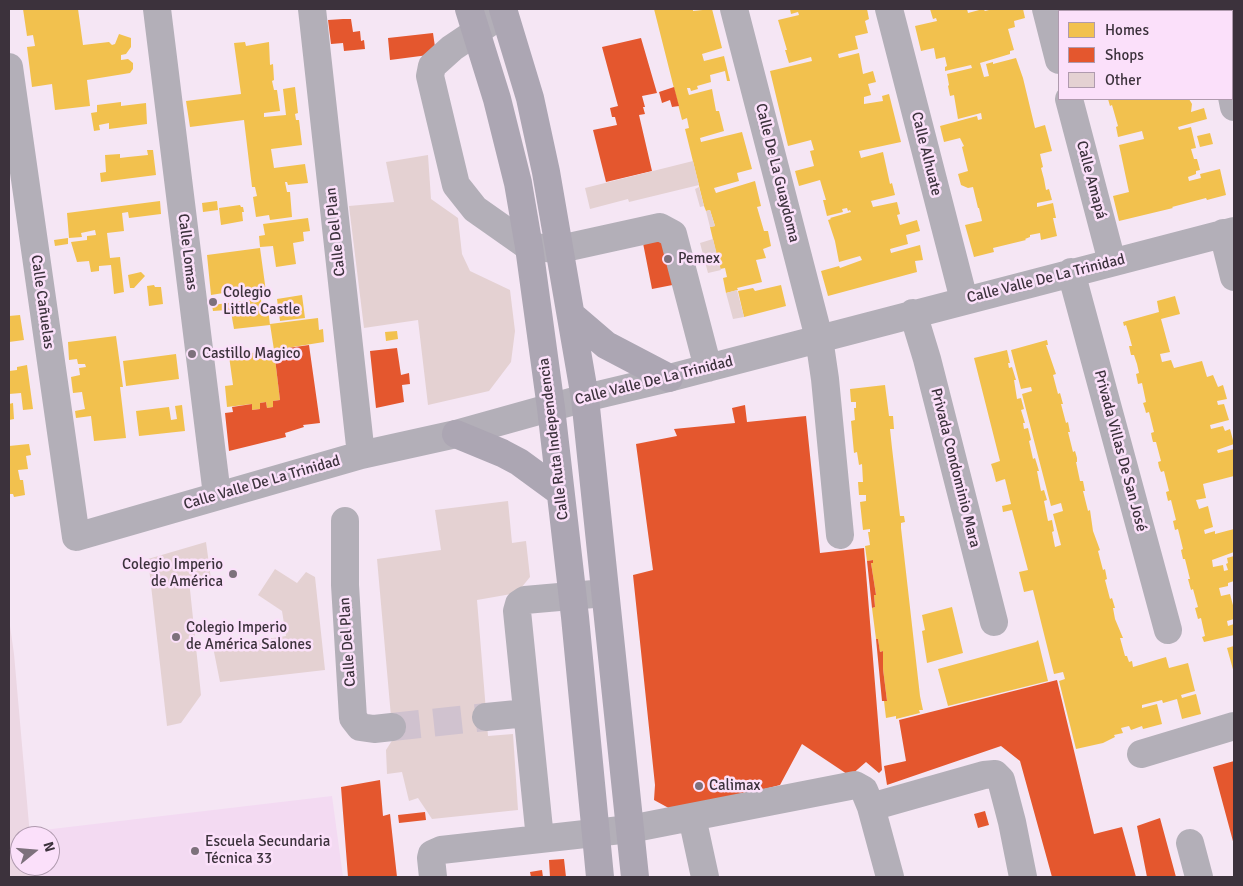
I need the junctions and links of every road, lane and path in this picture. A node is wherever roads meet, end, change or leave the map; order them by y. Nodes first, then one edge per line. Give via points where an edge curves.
1 (157, 9) edge
2 (312, 9) edge
3 (734, 9) edge
4 (889, 9) edge
5 (1046, 9) edge
6 (503, 11) edge
7 (473, 21) edge
8 (1058, 56) edge
9 (9, 67) edge
10 (1069, 100) edge
11 (1229, 232) edge
12 (529, 247) junction
13 (560, 249) junction
14 (1112, 262) junction
15 (1071, 272) junction
16 (1234, 277) edge
17 (964, 300) junction
18 (913, 313) junction
19 (571, 315) junction
20 (819, 338) junction
21 (708, 368) junction
22 (669, 378) junction
23 (585, 398) junction
24 (551, 408) junction
25 (456, 434) junction
26 (361, 455) junction
27 (560, 492) junction
28 (217, 495) junction
29 (345, 521) dead end
30 (840, 535) dead end
31 (76, 537) joint
32 (605, 593) junction
33 (572, 595) junction
34 (994, 622) dead end
35 (1168, 630) dead end
36 (527, 713) junction
37 (486, 717) tunnel mouth
38 (392, 726) tunnel mouth
39 (1234, 726) edge
40 (1141, 754) dead end
41 (871, 807) junction
42 (692, 817) junction
43 (630, 829) junction
44 (595, 832) junction
45 (540, 839) junction
46 (1190, 842) dead end
47 (433, 877) edge
48 (600, 877) edge
49 (635, 877) edge
50 (705, 877) edge
51 (890, 877) edge
52 (1023, 877) edge
53 (1199, 877) edge

1 - 28 street, Calle Lomas
2 - 26 street, Calle Del Plan
3 - 20 street, Calle De La Guaydoma
4 - 17 street, Calle Alhuate
5 - 8 street
6 - 7 street
6 - 13 main road via 530,98
7 - 12 main road, Calle Ruta Independencia via 518,183
7 - 12 street via 452,48 432,66 430,76 456,185 475,209
9 - 31 street, Calle Cañuelas
10 - 14 street, Calle Amapá
11 - 14 street, Calle Valle De La Trinidad
11 - 16 street
12 - 13 street
12 - 24 main road, Calle Ruta Independencia
13 - 19 main road
13 - 21 street via 660,227 673,234
14 - 15 street, Calle Valle De La Trinidad
15 - 17 street, Calle Valle De La Trinidad
15 - 35 street, Privada Villas De San José
17 - 18 street, Calle Valle De La Trinidad
18 - 20 street, Calle Valle De La Trinidad
18 - 34 street, Privada Condominio Mara
19 - 22 main road via 606,344
19 - 23 main road
20 - 21 street, Calle Valle De La Trinidad
20 - 30 street, Calle De La Guaydoma
21 - 22 street, Calle Valle De La Trinidad
22 - 23 street, Calle Valle De La Trinidad
23 - 24 street, Calle Valle De La Trinidad
23 - 32 main road
24 - 25 street, Calle Valle De La Trinidad
24 - 27 main road, Calle Ruta Independencia
25 - 26 street, Calle Valle De La Trinidad
25 - 27 main road via 502,452
26 - 28 street, Calle Valle De La Trinidad
27 - 33 main road, Calle Ruta Independencia
28 - 31 street, Calle Valle De La Trinidad
29 - 38 street, Calle Del Plan via 345,585 354,718 360,728
32 - 33 street
32 - 43 main road
33 - 36 street via 525,600 516,611
33 - 44 main road, Calle Ruta Independencia
36 - 37 street
36 - 45 street
39 - 40 street
41 - 42 street via 864,790 855,786
41 - 51 street
41 - 52 street via 995,774 1002,780
42 - 43 street
42 - 50 street
43 - 44 street
43 - 49 main road
44 - 45 street
44 - 48 main road, Calle Ruta Independencia
45 - 47 street via 441,850 432,854
46 - 53 street

